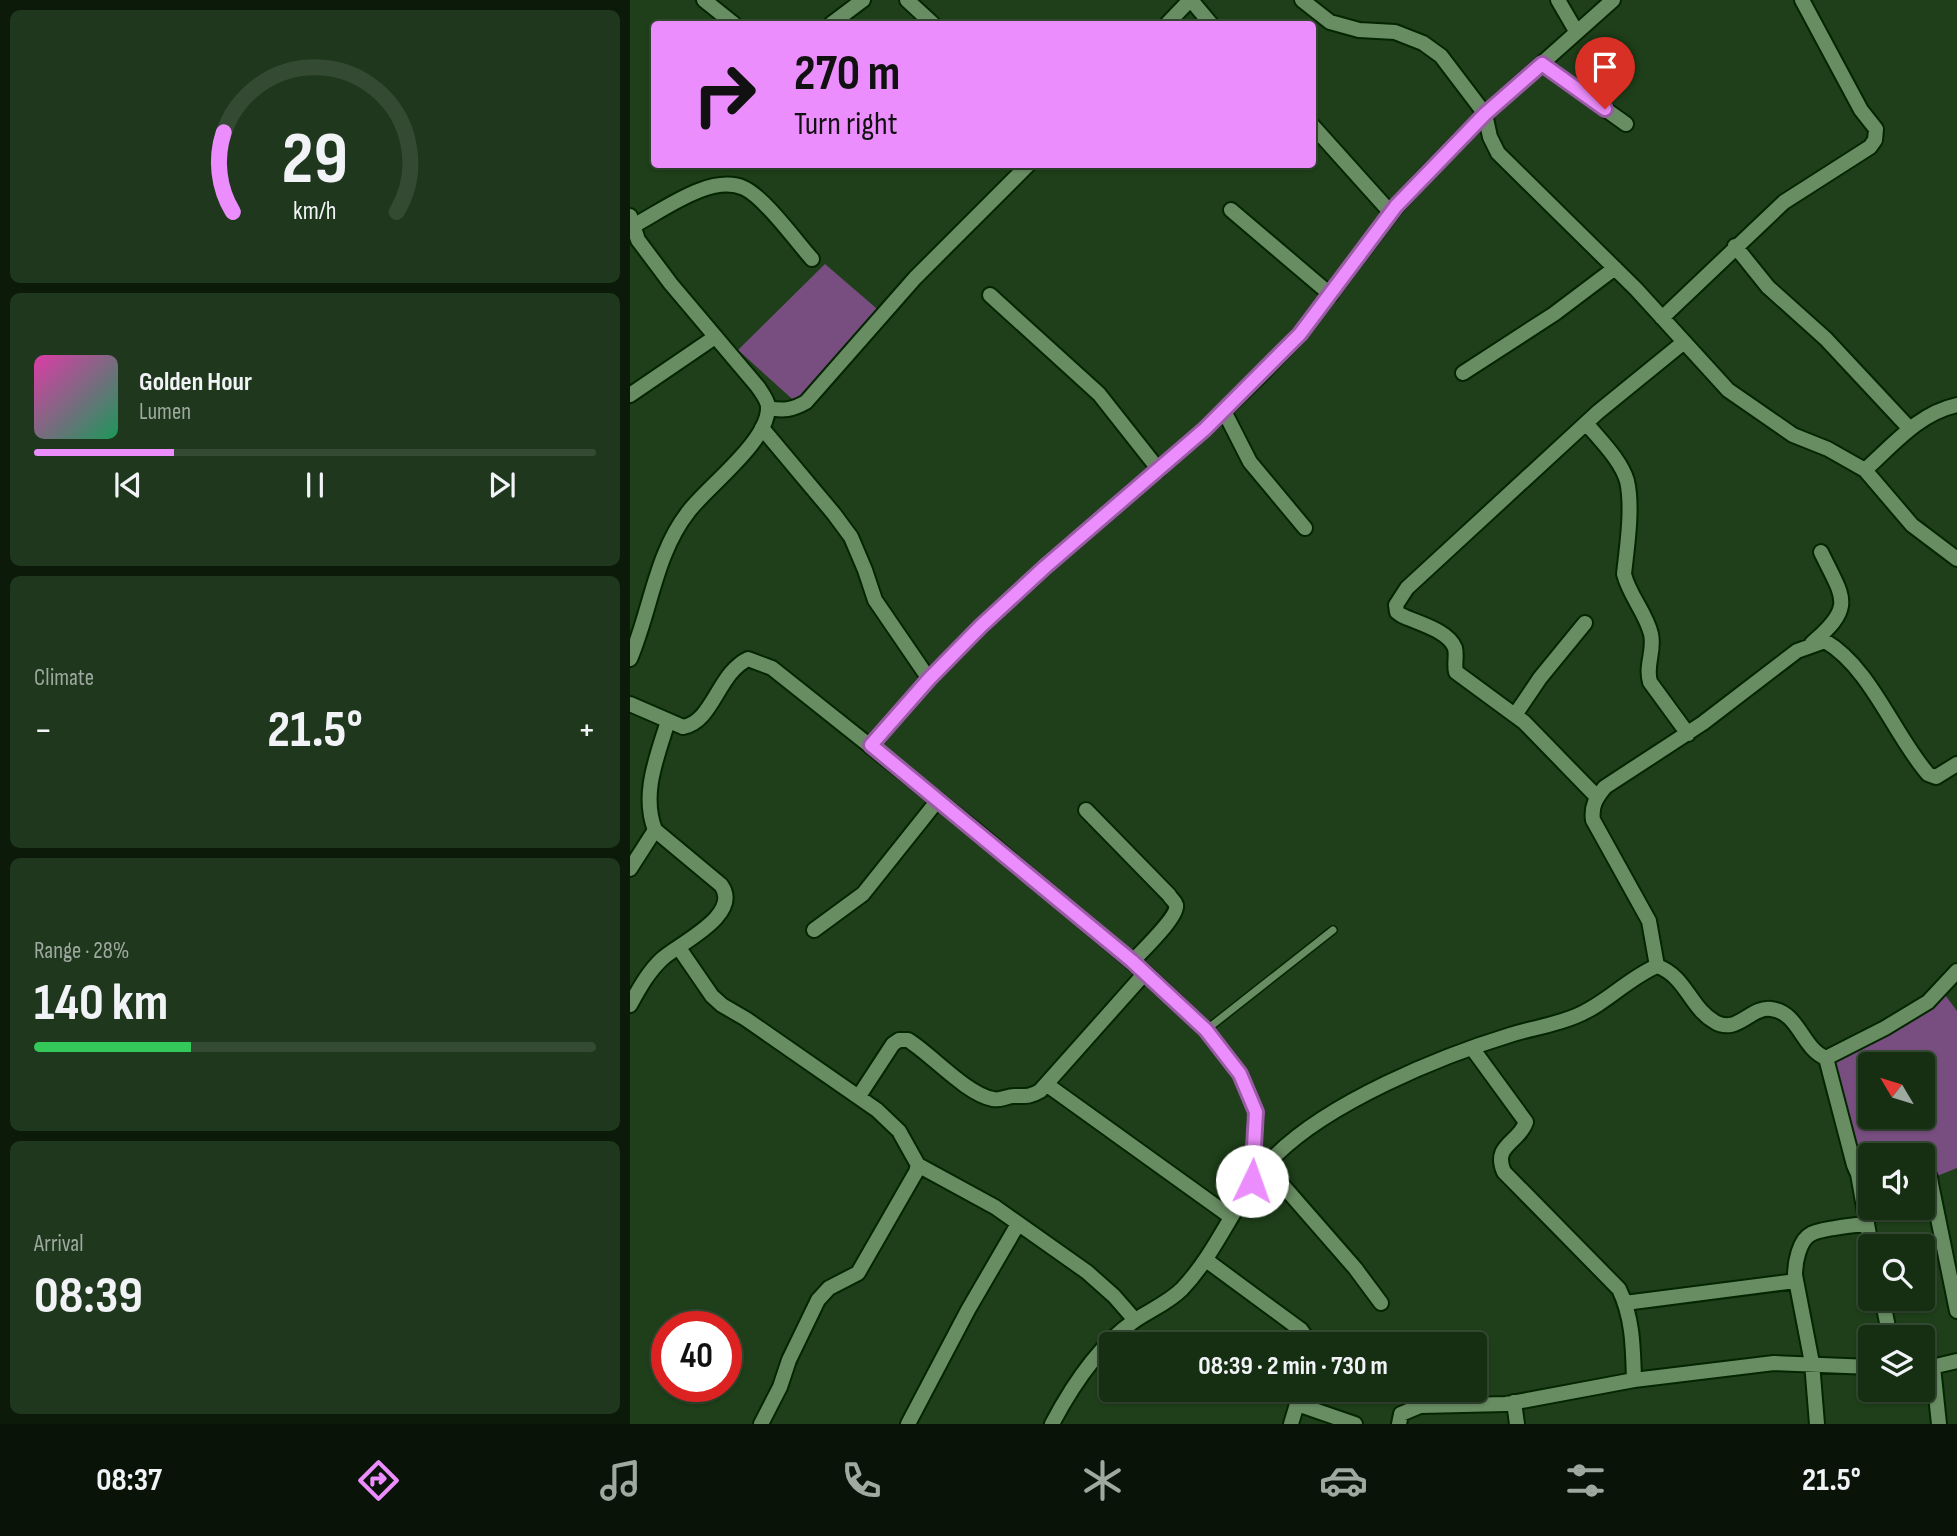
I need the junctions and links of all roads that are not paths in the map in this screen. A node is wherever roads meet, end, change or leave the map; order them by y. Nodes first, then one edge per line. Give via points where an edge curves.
1 (704, 0) edge
2 (863, 0) edge
3 (907, 0) edge
4 (1191, 0) edge
5 (1302, 0) edge
6 (1558, 0) edge
7 (1614, 0) edge
8 (1802, 0) edge
9 (730, 21) edge
10 (835, 21) edge
11 (930, 21) edge
12 (1170, 21) edge
13 (1208, 21) edge
14 (1576, 31) junction
15 (1542, 64) junction
16 (1485, 114) junction
17 (1626, 124) dead end
18 (1316, 129) edge
19 (1025, 168) edge
20 (1231, 210) dead end
21 (1391, 213) junction
22 (633, 232) edge
23 (1735, 246) junction
24 (812, 259) dead end
25 (1615, 268) junction
26 (989, 295) dead end
27 (1331, 295) junction
28 (1662, 318) junction
29 (715, 337) junction
30 (1684, 342) junction
31 (1463, 373) dead end
32 (630, 395) edge
33 (1957, 405) edge
34 (768, 408) junction
35 (1224, 411) junction
36 (1586, 424) junction
37 (762, 428) junction
38 (1910, 429) junction
39 (1159, 470) junction
40 (1865, 470) junction
41 (1305, 528) dead end
42 (1821, 552) dead end
43 (1957, 559) edge
44 (1585, 623) dead end
45 (1811, 644) junction
46 (630, 659) edge
47 (929, 679) junction
48 (630, 704) edge
49 (1515, 715) junction
50 (668, 722) junction
51 (1688, 734) junction
52 (871, 745) junction
53 (1957, 764) edge
54 (1597, 797) junction
55 (938, 800) junction
56 (1086, 810) dead end
57 (655, 830) junction
58 (630, 869) edge
59 (814, 930) dead end
60 (1333, 930) dead end
61 (679, 948) junction
62 (1132, 961) junction
63 (1657, 966) junction
64 (1957, 971) edge
65 (1145, 973) junction
66 (630, 1005) edge
67 (1206, 1030) junction
68 (1472, 1048) junction
69 (1826, 1058) junction
70 (1046, 1084) junction
71 (859, 1096) junction
72 (918, 1165) junction
73 (1266, 1166) junction
74 (1858, 1169) edge
75 (1252, 1181) junction
76 (1935, 1204) edge
77 (1231, 1217) junction
78 (1867, 1220) edge
79 (1867, 1223) junction
80 (1018, 1224) junction
81 (1869, 1234) edge
82 (1206, 1260) junction
83 (1796, 1281) junction
84 (1381, 1303) dead end
85 (1625, 1303) junction
86 (1957, 1311) edge
87 (1135, 1320) junction
88 (1302, 1332) edge
89 (1957, 1361) edge
90 (1811, 1363) junction
91 (1858, 1366) edge
92 (1935, 1366) edge
93 (1634, 1380) junction
94 (1295, 1402) edge
95 (1307, 1402) edge
96 (1514, 1402) junction
97 (1935, 1402) edge
98 (1057, 1423) edge
99 (761, 1424) edge
100 (908, 1424) edge
101 (1292, 1424) edge
102 (1354, 1424) edge
103 (1399, 1424) edge
104 (1517, 1424) edge
105 (1817, 1424) edge
106 (1939, 1424) edge

1 - 9 street
2 - 10 street
3 - 11 street
4 - 12 street
4 - 13 street
5 - 16 street via 1330,22 1395,32 1423,43 1441,57
6 - 14 street
7 - 14 street
8 - 23 street via 1875,129 1875,140 1784,202
14 - 15 street
15 - 16 street
15 - 17 street
16 - 21 street
16 - 25 street via 1498,153
18 - 21 street
19 - 34 street via 915,278 806,402 782,411
20 - 27 street
21 - 27 street
22 - 24 street via 702,189 728,184 745,188 760,200
22 - 29 street
23 - 28 street
23 - 38 street via 1768,287 1826,339
25 - 28 street
25 - 31 street
26 - 39 street via 1099,394
27 - 35 street via 1300,334
28 - 30 street
29 - 32 street
29 - 34 street via 758,387
30 - 36 street
30 - 40 street via 1728,390 1793,435
33 - 38 street via 1931,414
34 - 37 street
35 - 39 street
35 - 41 street via 1250,462
36 - 49 street via 1407,588 1396,605 1401,615 1440,633 1455,650 1456,671
36 - 51 street via 1627,480 1624,574 1651,632 1648,676
37 - 46 street via 678,525 666,546
37 - 47 street via 851,537 875,600
38 - 40 street
39 - 47 street via 1045,567
40 - 43 street via 1912,525
42 - 45 street via 1839,590 1840,610 1832,626
44 - 49 street
45 - 51 street
45 - 53 street via 1825,641 1839,649 1928,774 1936,777
47 - 52 street
48 - 50 street
49 - 54 street
50 - 52 street via 692,725 729,672 748,659 757,660
50 - 57 street via 648,802
51 - 54 street via 1605,787
52 - 55 street
54 - 63 street via 1593,820 1649,921
55 - 59 street via 863,894
55 - 62 street
56 - 62 street via 1176,905 1169,921
57 - 58 street
57 - 61 street via 727,892 727,900 712,922
60 - 67 lane
61 - 66 street via 644,980
61 - 71 street via 722,1005
62 - 65 street
63 - 68 street via 1579,1015
63 - 69 street via 1675,975 1715,1022 1734,1025 1774,1009 1793,1021 1810,1048
64 - 69 street via 1928,1002
65 - 67 street
65 - 70 street
67 - 75 street via 1240,1074 1256,1112
68 - 73 street via 1382,1085 1312,1126
68 - 85 street via 1526,1122 1501,1153 1503,1172 1609,1277
69 - 74 street
70 - 71 street via 1031,1097 990,1099 908,1040 899,1040
70 - 77 street
71 - 72 street via 900,1131
72 - 80 street
72 - 99 street via 858,1273 829,1288 818,1300
73 - 75 street
73 - 84 street
75 - 77 street
76 - 86 street
77 - 82 street
78 - 79 street
79 - 81 street
79 - 83 street via 1811,1234 1795,1265
80 - 87 street via 1087,1272
80 - 100 street
82 - 87 street via 1166,1303
82 - 88 street
83 - 85 street
83 - 90 street
85 - 93 street via 1633,1335
87 - 98 street via 1096,1357 1069,1394
89 - 92 street
90 - 91 street
90 - 93 street via 1774,1363
90 - 105 street
93 - 96 street
94 - 101 street
95 - 102 street
96 - 103 street via 1420,1406 1401,1414
96 - 104 street
97 - 106 street

